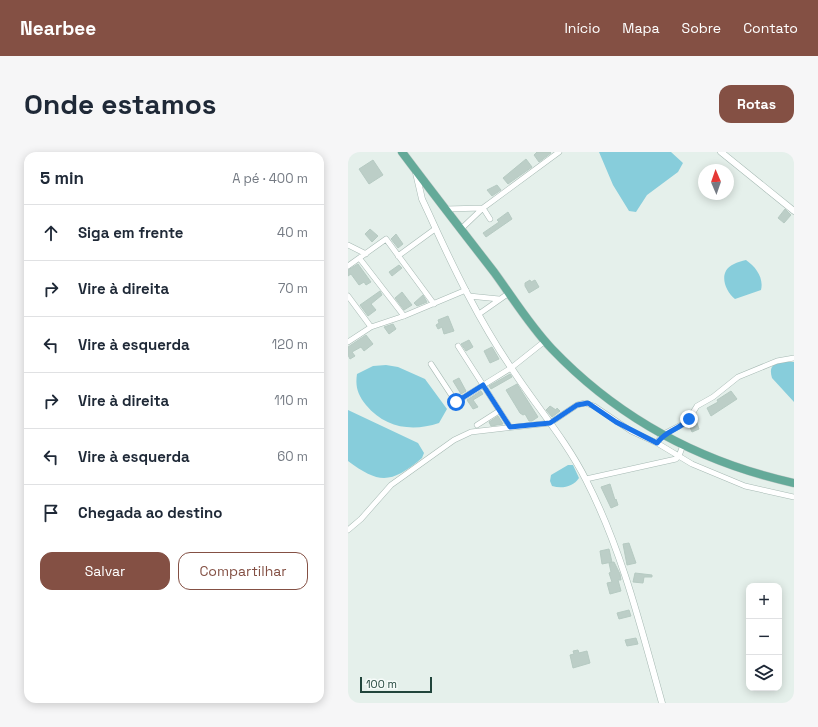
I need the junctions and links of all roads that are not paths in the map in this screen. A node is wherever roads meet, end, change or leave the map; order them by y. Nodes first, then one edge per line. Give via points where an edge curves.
1 (559, 152) edge
2 (721, 152) edge
3 (403, 153) edge
4 (416, 171) junction
5 (483, 208) junction
6 (446, 210) junction
7 (794, 211) edge
8 (490, 219) dead end
9 (435, 229) junction
10 (461, 229) junction
11 (348, 245) edge
12 (366, 254) junction
13 (398, 256) junction
14 (360, 259) junction
15 (348, 266) edge
16 (466, 290) junction
17 (510, 293) junction
18 (348, 296) edge
19 (469, 296) junction
20 (499, 299) junction
21 (434, 304) junction
22 (479, 314) junction
23 (404, 316) junction
24 (371, 327) junction
25 (545, 341) junction
26 (348, 342) edge
27 (458, 346) dead end
28 (794, 358) edge
29 (431, 364) dead end
30 (511, 368) junction
31 (483, 385) junction
32 (499, 410) junction
33 (550, 423) junction
34 (477, 425) dead end
35 (510, 427) junction
36 (662, 435) junction
37 (657, 443) junction
38 (683, 445) junction
39 (679, 456) junction
40 (586, 479) junction
41 (794, 483) edge
42 (794, 497) edge
43 (348, 530) edge
44 (662, 703) edge

1 - 5 street
2 - 7 street
3 - 4 main road
4 - 6 main road
4 - 9 street via 422,199
5 - 6 street
5 - 8 street
5 - 10 street
6 - 10 main road
9 - 13 street
9 - 16 street
10 - 17 main road
11 - 12 street
12 - 13 street via 386,239
12 - 14 street
13 - 21 street
14 - 15 street
14 - 23 street
16 - 19 street
16 - 21 street
17 - 20 street
17 - 25 main road
18 - 24 street
19 - 20 street
19 - 22 street
20 - 22 street
21 - 23 street
22 - 30 street
23 - 24 street
24 - 26 street
25 - 30 street
25 - 36 main road via 612,402
27 - 31 street
28 - 36 street via 777,361 738,377 697,406 681,426
29 - 31 street via 456,402
30 - 31 street
30 - 33 street
31 - 32 street
32 - 34 street
32 - 35 street
33 - 35 street
33 - 37 street via 577,405 588,403 616,422
33 - 40 street
35 - 43 street via 471,432 454,440 391,485 362,519
36 - 37 street
36 - 38 main road
37 - 39 street
38 - 39 street
38 - 41 main road via 729,466
39 - 40 street via 676,459
39 - 42 street via 745,486
40 - 44 street via 615,546

